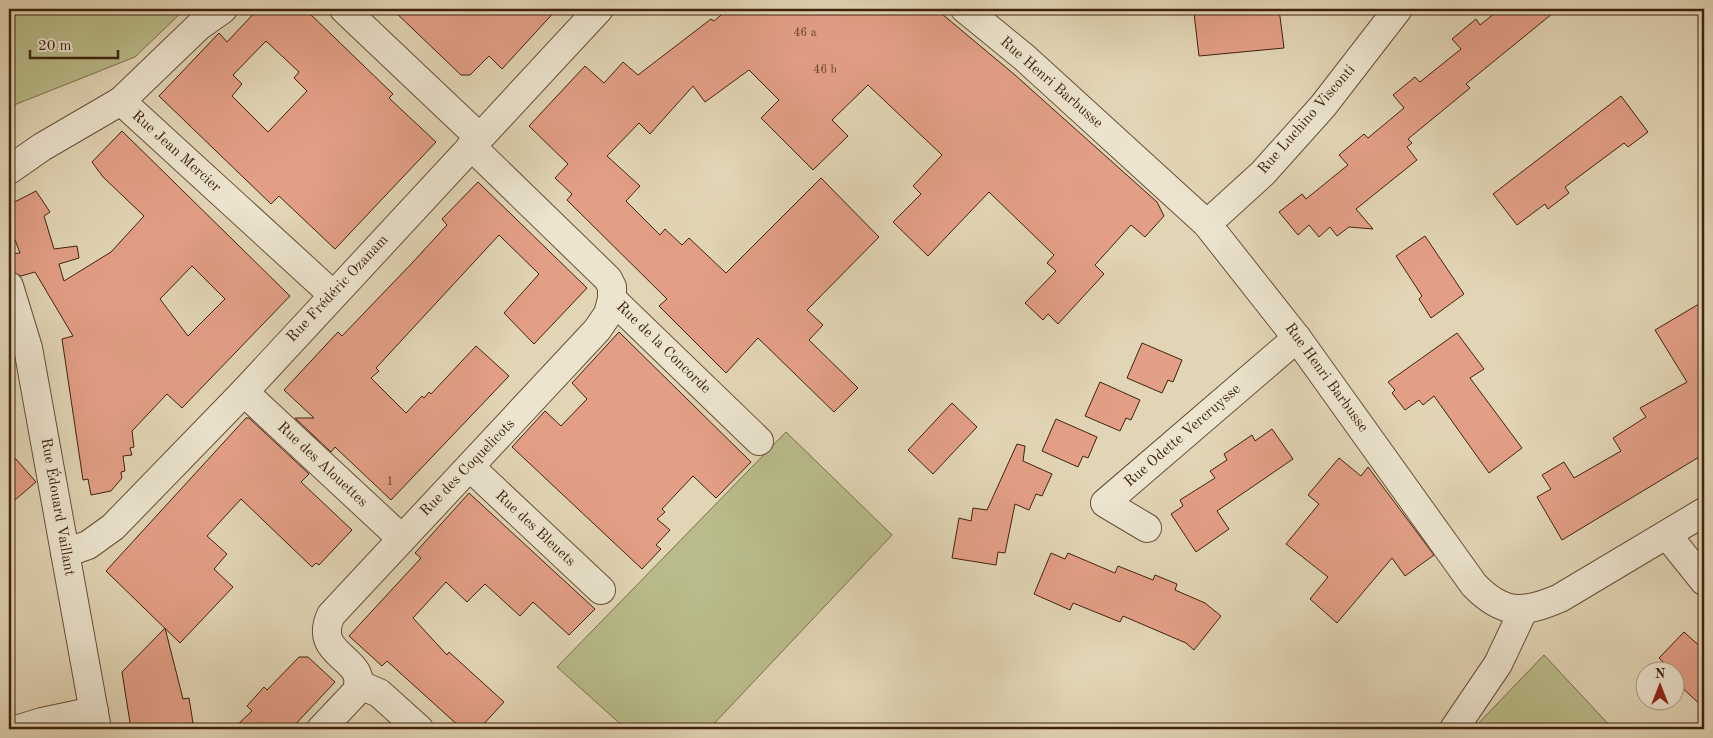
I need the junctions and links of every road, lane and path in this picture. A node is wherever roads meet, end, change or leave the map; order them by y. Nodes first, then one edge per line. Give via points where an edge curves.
1 (223, 9) edge
2 (344, 9) edge
3 (599, 9) edge
4 (965, 9) edge
5 (1398, 9) edge
6 (121, 102) junction
7 (475, 142) junction
8 (9, 170) edge
9 (1207, 224) junction
10 (9, 286) edge
11 (333, 295) junction
12 (612, 299) junction
13 (1297, 338) junction
14 (244, 392) junction
15 (759, 441) dead end
16 (470, 467) junction
17 (1704, 512) edge
18 (1147, 528) dead end
19 (1668, 535) junction
20 (401, 538) junction
21 (65, 553) junction
22 (1704, 581) edge
23 (601, 590) dead end
24 (1524, 609) junction
25 (360, 684) junction
26 (96, 720) edge
27 (19, 729) edge
28 (321, 729) edge
29 (419, 729) edge
30 (1454, 729) edge

1 - 6 street, Rue Jean Mercier via 199,26
2 - 7 street, Rue de la Concorde
3 - 7 street, Rue Frédéric Ozanam
4 - 9 street, Rue Henri Barbusse via 1032,65
5 - 9 street, Rue Luchino Visconti via 1323,106 1262,173
6 - 8 street via 42,147
6 - 11 street, Rue Jean Mercier
7 - 11 street, Rue Frédéric Ozanam
7 - 12 street, Rue de la Concorde via 608,279
9 - 13 street, Rue Henri Barbusse
10 - 21 street, Rue Édouard Vaillant via 28,348
11 - 14 street, Rue Frédéric Ozanam
12 - 15 street, Rue de la Concorde
12 - 16 street, Rue des Coquelicots via 608,314 597,330
13 - 18 street, Rue Odette Vercruysse via 1105,503
13 - 24 street, Rue Henri Barbusse via 1474,585 1490,601 1505,608
14 - 20 street, Rue des Alouettes
14 - 21 street, Rue Frédéric Ozanam via 113,527 88,545
16 - 20 street, Rue des Coquelicots
16 - 23 street, Rue des Bleuets
17 - 19 street, Rue Henri Barbusse
19 - 22 street
19 - 24 street, Rue Henri Barbusse via 1560,598
20 - 25 street, Rue des Coquelicots via 327,623 329,643 353,668
21 - 26 street, Rue Édouard Vaillant
24 - 30 street via 1498,664
25 - 28 street
25 - 29 street via 379,693
26 - 27 street via 42,722

